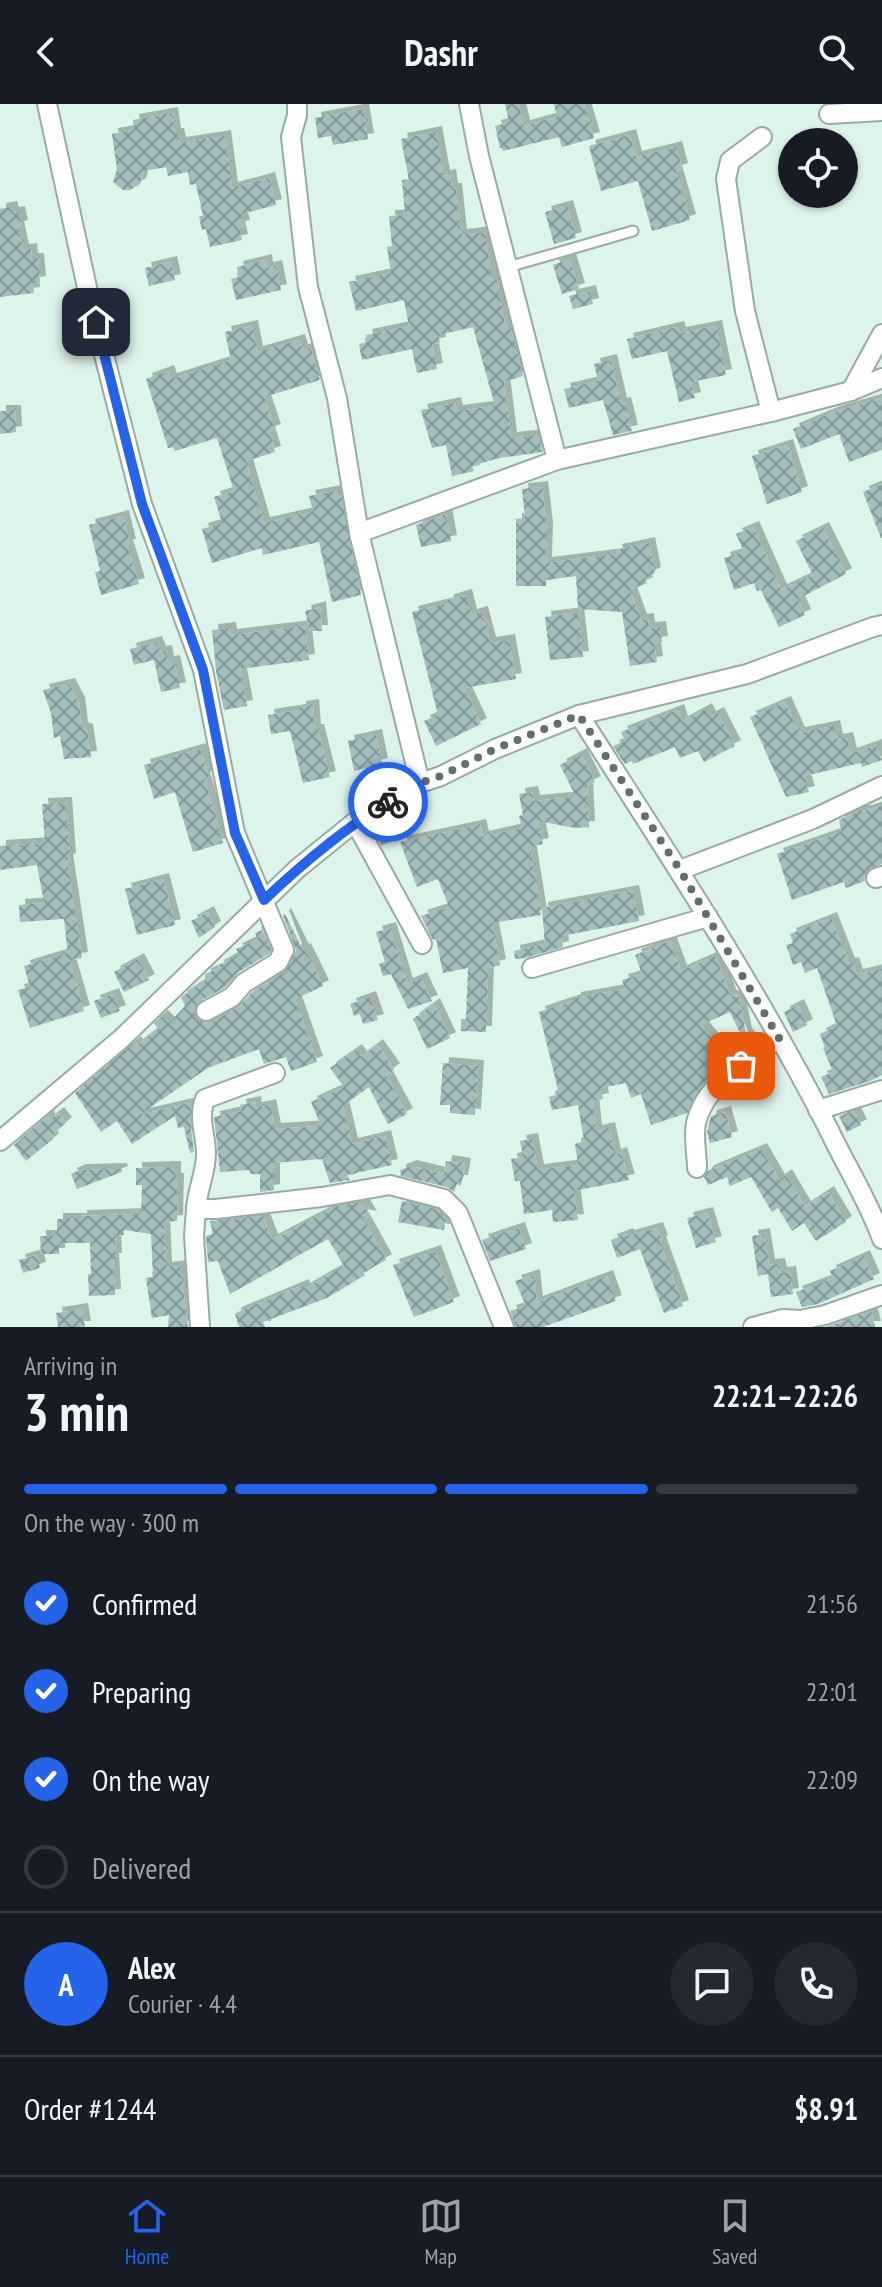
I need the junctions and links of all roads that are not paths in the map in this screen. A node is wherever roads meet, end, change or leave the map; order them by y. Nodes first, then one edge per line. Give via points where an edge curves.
1 (47, 104) edge
2 (297, 104) edge
3 (469, 104) edge
4 (882, 111) edge
5 (829, 114) dead end
6 (762, 137) dead end
7 (633, 231) dead end
8 (508, 267) junction
9 (882, 334) edge
10 (882, 378) edge
11 (851, 391) junction
12 (771, 412) junction
13 (557, 460) junction
14 (359, 533) junction
15 (882, 625) edge
16 (579, 715) junction
17 (420, 783) junction
18 (882, 786) edge
19 (355, 822) junction
20 (680, 870) junction
21 (264, 900) junction
22 (708, 917) junction
23 (422, 944) dead end
24 (532, 968) dead end
25 (206, 1011) dead end
26 (779, 1038) junction
27 (275, 1073) dead end
28 (882, 1090) edge
29 (818, 1110) junction
30 (0, 1141) edge
31 (697, 1168) dead end
32 (196, 1209) junction
33 (882, 1239) edge
34 (882, 1295) edge
35 (200, 1327) edge
36 (504, 1327) edge
37 (753, 1327) edge

1 - 21 street via 142,504 203,670 235,833
2 - 14 street via 291,137 308,287 337,398
3 - 8 street
4 - 5 street
6 - 12 street via 730,161 726,179 745,311
7 - 8 lane
8 - 13 street
9 - 11 street
10 - 11 street
11 - 12 street
12 - 13 street
13 - 14 street
14 - 17 street
15 - 16 street via 747,674
16 - 17 street
16 - 20 street
17 - 19 street
18 - 20 street
19 - 21 street
19 - 23 street
20 - 22 street
21 - 25 street via 284,950 282,957
21 - 30 street via 121,1039
22 - 24 street
22 - 26 street
26 - 29 street
26 - 31 street via 719,1083 702,1106 695,1126
27 - 32 street via 205,1099 201,1117 206,1154
28 - 29 street
29 - 33 street
32 - 35 street
32 - 36 street via 390,1185 444,1199 458,1213
34 - 37 street via 825,1315

